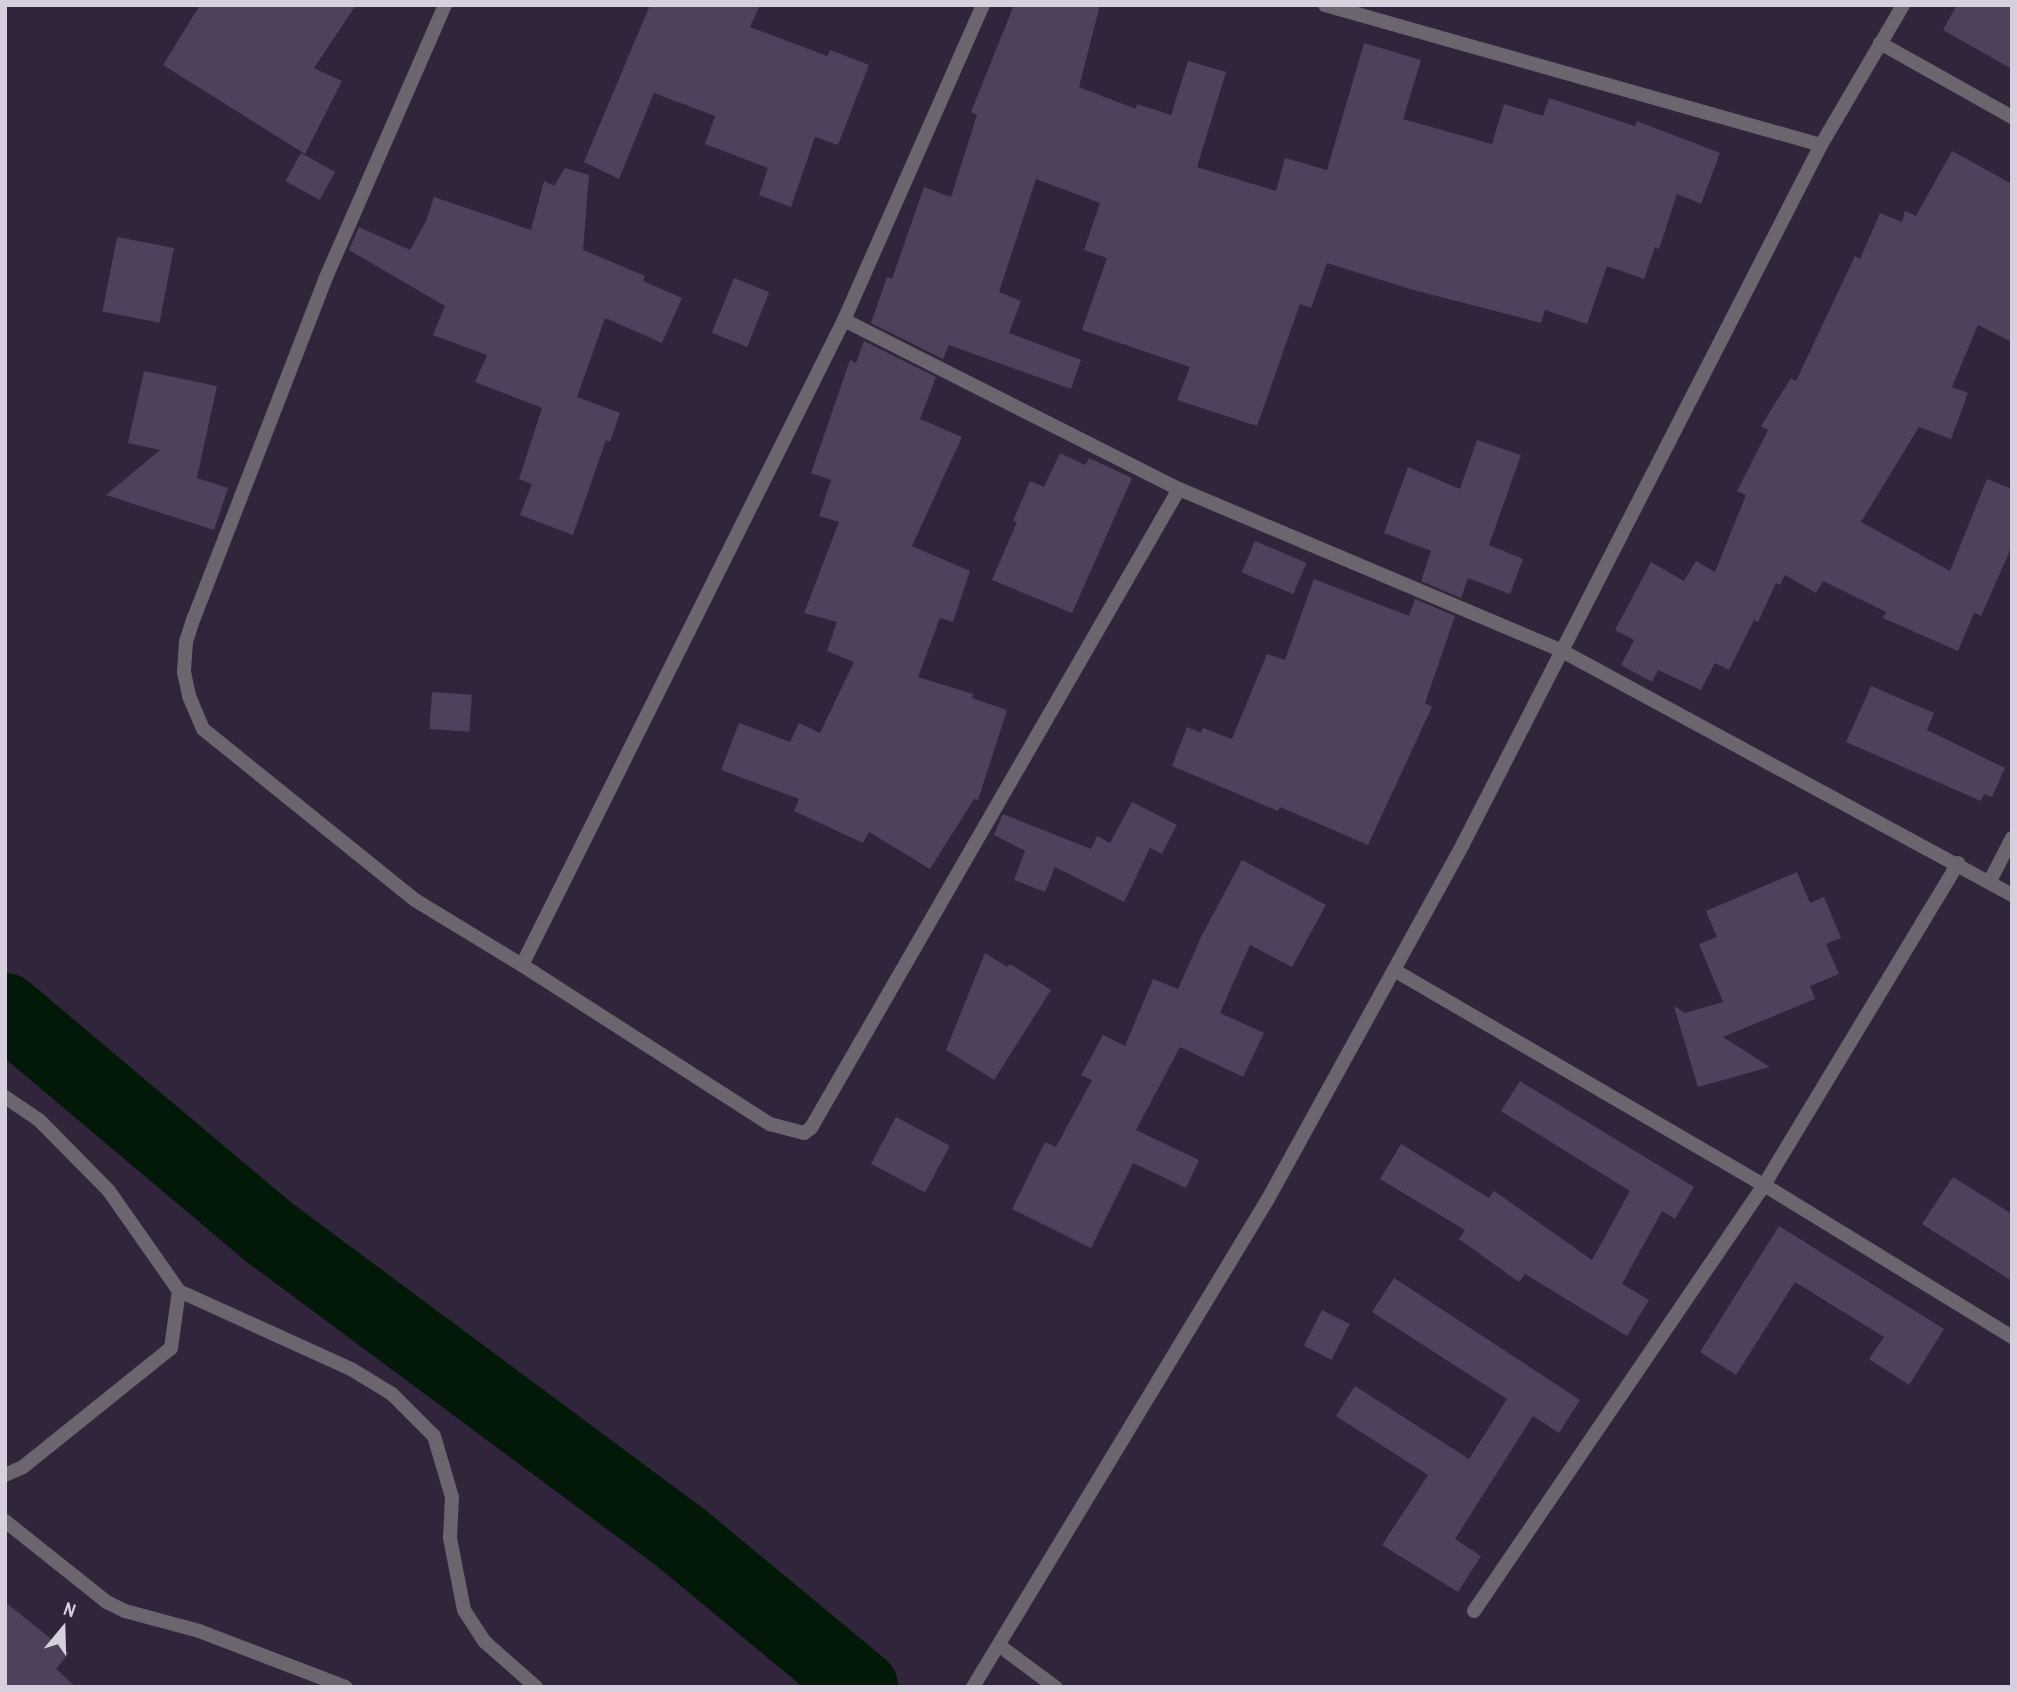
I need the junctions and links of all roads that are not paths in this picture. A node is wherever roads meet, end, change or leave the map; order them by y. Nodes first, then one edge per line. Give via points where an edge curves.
1 (445, 5) edge
2 (983, 5) edge
3 (1325, 5) edge
4 (1903, 5) edge
5 (1880, 43) junction
6 (2012, 117) edge
7 (1821, 145) junction
8 (844, 320) junction
9 (1179, 489) junction
10 (1564, 652) junction
11 (2012, 838) edge
12 (1958, 863) junction
13 (1990, 881) junction
14 (2012, 895) edge
15 (523, 965) junction
16 (1394, 970) junction
17 (5, 1097) edge
18 (1764, 1185) junction
19 (179, 1291) junction
20 (2012, 1337) edge
21 (5, 1475) edge
22 (5, 1521) edge
23 (1474, 1611) dead end
24 (1000, 1646) junction
25 (977, 1680) edge
26 (346, 1687) edge
27 (536, 1687) edge
28 (1055, 1687) edge

1 - 15 street via 320,293 194,617 184,672 203,729 415,900
2 - 8 street
3 - 7 street
4 - 5 street
5 - 6 street
5 - 7 street
7 - 10 street
8 - 9 street
8 - 15 street
9 - 10 street
9 - 15 street via 811,1128 804,1133 770,1124
10 - 12 street
10 - 16 street
11 - 13 street
12 - 13 street
12 - 18 street
13 - 14 street
16 - 18 street
16 - 24 street via 1268,1199
17 - 19 street via 39,1120 108,1191
18 - 20 street
18 - 23 street
19 - 21 street via 171,1348 23,1466
19 - 27 street via 351,1369 392,1394 434,1436 452,1497 450,1538 464,1611 485,1642
22 - 26 street via 107,1602 125,1611 199,1631
24 - 25 street
24 - 28 street

